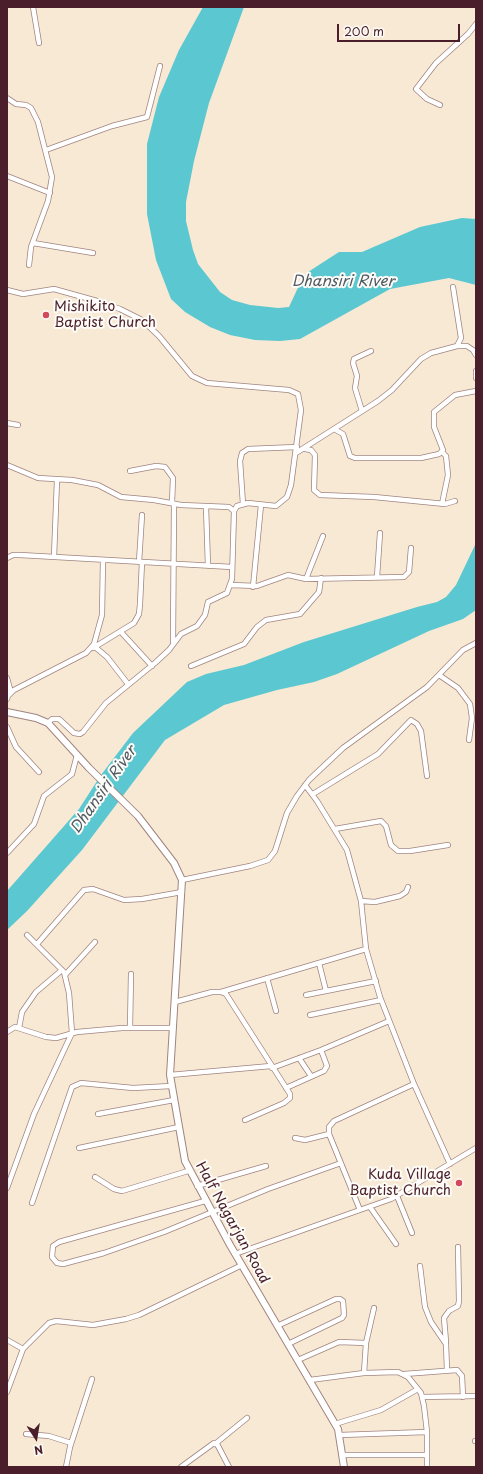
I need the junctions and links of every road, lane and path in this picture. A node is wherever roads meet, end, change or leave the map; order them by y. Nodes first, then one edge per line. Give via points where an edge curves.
1 (33, 7) edge
2 (476, 24) edge
3 (39, 43) dead end
4 (160, 66) dead end
5 (7, 98) edge
6 (440, 105) dead end
7 (46, 150) junction
8 (7, 176) edge
9 (50, 193) junction
10 (32, 243) junction
11 (93, 253) dead end
12 (29, 265) dead end
13 (453, 287) dead end
14 (7, 290) edge
15 (457, 346) junction
16 (371, 351) dead end
17 (476, 355) edge
18 (476, 371) edge
19 (476, 378) edge
20 (476, 391) edge
21 (362, 411) junction
22 (7, 423) edge
23 (18, 425) dead end
24 (334, 429) junction
25 (297, 447) junction
26 (305, 449) junction
27 (442, 452) junction
28 (296, 453) junction
29 (7, 466) edge
30 (130, 471) dead end
31 (57, 480) junction
32 (455, 501) dead end
33 (173, 504) junction
34 (243, 504) junction
35 (442, 504) junction
36 (261, 505) junction
37 (206, 507) junction
38 (234, 511) junction
39 (142, 515) dead end
40 (380, 533) dead end
41 (323, 536) dead end
42 (411, 548) dead end
43 (54, 557) junction
44 (7, 558) edge
45 (103, 560) junction
46 (140, 562) junction
47 (174, 564) junction
48 (208, 566) junction
49 (232, 567) junction
50 (377, 577) junction
51 (321, 578) junction
52 (306, 579) junction
53 (231, 585) junction
54 (253, 587) junction
55 (121, 632) junction
56 (173, 643) junction
57 (476, 643) edge
58 (95, 647) junction
59 (86, 652) junction
60 (152, 666) junction
61 (191, 666) dead end
62 (439, 675) junction
63 (7, 678) edge
64 (128, 684) junction
65 (8, 697) edge
66 (7, 712) edge
67 (48, 723) junction
68 (7, 727) edge
69 (469, 740) dead end
70 (77, 755) junction
71 (39, 772) dead end
72 (427, 776) dead end
73 (305, 785) junction
74 (313, 794) junction
75 (335, 829) junction
76 (448, 845) dead end
77 (7, 853) edge
78 (182, 880) junction
79 (408, 887) dead end
80 (182, 892) junction
81 (361, 901) junction
82 (27, 935) dead end
83 (95, 942) dead end
84 (37, 944) junction
85 (366, 949) junction
86 (320, 963) junction
87 (62, 970) junction
88 (131, 974) dead end
89 (65, 976) junction
90 (267, 978) junction
91 (376, 981) junction
92 (326, 991) junction
93 (221, 992) junction
94 (306, 995) dead end
95 (381, 1000) junction
96 (175, 1002) junction
97 (276, 1011) dead end
98 (310, 1015) dead end
99 (388, 1021) junction
100 (19, 1028) junction
101 (130, 1028) junction
102 (173, 1028) junction
103 (7, 1032) edge
104 (72, 1034) junction
105 (321, 1050) junction
106 (299, 1058) junction
107 (272, 1067) junction
108 (170, 1075) junction
109 (311, 1076) junction
110 (414, 1084) junction
111 (171, 1086) junction
112 (286, 1088) junction
113 (174, 1100) junction
114 (98, 1114) dead end
115 (245, 1120) dead end
116 (179, 1127) junction
117 (329, 1134) junction
118 (295, 1138) dead end
119 (79, 1148) dead end
120 (476, 1148) edge
121 (341, 1163) junction
122 (450, 1164) junction
123 (266, 1166) dead end
124 (188, 1171) junction
125 (95, 1177) dead end
126 (197, 1186) junction
127 (7, 1188) edge
128 (397, 1196) junction
129 (206, 1201) junction
130 (32, 1203) dead end
131 (370, 1207) junction
132 (360, 1210) junction
133 (211, 1212) junction
134 (412, 1233) dead end
135 (396, 1244) dead end
136 (458, 1247) dead end
137 (235, 1254) junction
138 (242, 1266) junction
139 (420, 1266) dead end
140 (374, 1308) dead end
141 (277, 1326) junction
142 (7, 1340) edge
143 (366, 1343) junction
144 (288, 1344) junction
145 (446, 1344) junction
146 (23, 1350) junction
147 (298, 1360) junction
148 (446, 1370) junction
149 (364, 1372) junction
150 (404, 1374) junction
151 (92, 1379) dead end
152 (310, 1380) junction
153 (418, 1390) junction
154 (7, 1392) edge
155 (476, 1396) edge
156 (422, 1397) junction
157 (463, 1397) junction
158 (247, 1418) dead end
159 (335, 1424) junction
160 (427, 1432) junction
161 (26, 1434) dead end
162 (340, 1435) junction
163 (71, 1443) junction
164 (215, 1444) junction
165 (343, 1455) junction
166 (427, 1455) junction
167 (66, 1467) edge
168 (181, 1467) edge
169 (229, 1467) edge
170 (344, 1467) edge
171 (427, 1467) edge

1 - 3 street
2 - 6 street via 436,62 416,89 427,99
4 - 7 street via 147,117 99,130
5 - 7 street via 16,104 31,108
7 - 9 street via 52,177
8 - 9 street
9 - 10 street
10 - 11 street
10 - 12 street
13 - 15 street via 461,338
14 - 25 street via 24,294 54,289 120,309 142,320 171,348 188,373 201,381 296,392 301,410
15 - 17 street via 468,346
15 - 21 street via 431,353 422,359 392,390
16 - 21 street via 354,359 353,363
18 - 19 street
20 - 27 street via 455,395 434,412 433,421
21 - 24 street
22 - 23 street
24 - 26 street
24 - 27 street via 343,434 350,456 355,458 421,458
25 - 28 street
25 - 34 street via 248,449 242,453 240,461
26 - 28 street
26 - 35 street via 311,450 314,455 314,490 320,495
27 - 35 street via 446,456 448,475
28 - 36 street via 287,497 276,506
29 - 31 street via 38,478
30 - 33 street via 164,467 173,478
31 - 33 street via 98,485 121,497
31 - 43 street
32 - 35 street
33 - 37 street
33 - 47 street
34 - 36 street
34 - 38 street
36 - 54 street
37 - 38 street via 229,507
37 - 48 street
38 - 49 street
39 - 46 street
40 - 50 street
41 - 52 street
42 - 50 street via 407,576
43 - 44 street via 13,555
43 - 45 street
45 - 46 street
45 - 59 street via 101,622 94,644
46 - 47 street
46 - 55 street via 139,614 134,623
47 - 48 street
47 - 56 street
48 - 49 street
49 - 53 street
50 - 51 street
51 - 52 street
51 - 61 street via 319,592 300,614 266,620 244,644
52 - 54 street via 288,575
53 - 54 street
53 - 56 street via 227,593 206,604 205,615 197,626 184,632
55 - 58 street
55 - 60 street
56 - 60 street
57 - 62 street via 463,650
58 - 59 street
58 - 64 street via 107,657
59 - 65 street via 14,690
60 - 64 street
62 - 69 street via 458,688 470,704 472,718
62 - 73 street via 427,687 337,753
63 - 65 street via 10,689
64 - 67 street via 102,706 80,734 59,719 52,719
66 - 67 main road
67 - 70 main road, Half Nagarjan Road
68 - 71 street via 16,747
70 - 77 street via 72,774 47,792 34,824
70 - 78 main road, Half Nagarjan Road via 138,816 174,863
72 - 74 street via 421,731 417,724 410,720 378,754
73 - 74 street
73 - 78 street via 288,813 275,851 268,860
74 - 75 street
75 - 76 street via 380,821 386,826 391,845 398,851
75 - 81 street via 347,850
78 - 80 main road, Half Nagarjan Road
79 - 81 street via 400,896 375,902
80 - 84 street via 124,900 93,890 84,890
80 - 96 main road, Half Nagarjan Road
81 - 85 street
82 - 84 street
83 - 89 street
84 - 87 street
85 - 86 street
85 - 91 street
86 - 90 street
86 - 92 street
87 - 89 street
87 - 100 street via 36,992 22,1012
88 - 101 street
89 - 104 street
90 - 93 street
90 - 97 street
91 - 92 street
91 - 95 street
92 - 94 street
93 - 96 street
93 - 107 street via 226,994
95 - 98 street
95 - 99 street
96 - 102 main road, Half Nagarjan Road
99 - 105 street
99 - 110 street
100 - 103 street via 15,1027
100 - 104 street via 46,1037 56,1038
101 - 102 street
101 - 104 street
102 - 108 main road, Half Nagarjan Road
104 - 127 street via 34,1114
105 - 106 street
105 - 109 street via 327,1066 324,1071
106 - 107 street
106 - 109 street
107 - 108 street
107 - 112 street
108 - 111 main road, Half Nagarjan Road
109 - 112 street
110 - 117 street via 334,1121 329,1127
110 - 122 street
111 - 113 main road, Half Nagarjan Road
111 - 130 street via 133,1088 81,1083 72,1087
112 - 115 street via 290,1098 284,1103
113 - 114 street
113 - 116 main road, Half Nagarjan Road
116 - 119 street
116 - 124 main road, Half Nagarjan Road
117 - 118 street via 305,1140
117 - 121 street
120 - 122 street
121 - 132 street
121 - 133 street
122 - 128 street
123 - 126 street
124 - 125 street via 122,1191
124 - 126 main road, Half Nagarjan Road
126 - 129 main road, Half Nagarjan Road
128 - 131 street
128 - 134 street
129 - 133 main road, Half Nagarjan Road
129 - 133 street via 59,1242 53,1246 52,1257 59,1264 87,1259
131 - 132 street
131 - 135 street
132 - 137 street
133 - 137 main road, Half Nagarjan Road
136 - 145 street via 459,1301 458,1306 449,1311 444,1318
137 - 138 main road, Half Nagarjan Road
138 - 141 main road, Half Nagarjan Road
138 - 146 street via 126,1319 94,1325 51,1322
139 - 145 street via 425,1307 431,1322
140 - 143 street
141 - 144 main road, Half Nagarjan Road
141 - 144 street via 336,1299 340,1298 343,1301 342,1318
142 - 146 street
143 - 147 street via 339,1342
143 - 149 street
144 - 147 main road, Half Nagarjan Road
145 - 148 street
146 - 154 street
147 - 152 main road, Half Nagarjan Road
148 - 150 street
148 - 157 street via 461,1372
149 - 150 street
149 - 152 street
150 - 153 street
151 - 163 street
152 - 159 main road, Half Nagarjan Road
153 - 156 street
153 - 159 street via 381,1410
155 - 157 street
156 - 157 street
156 - 160 street
158 - 164 street
159 - 162 main road, Half Nagarjan Road
160 - 162 street
160 - 166 street
161 - 163 street via 49,1436
162 - 165 main road, Half Nagarjan Road
163 - 167 street
164 - 168 street
164 - 169 street
165 - 166 street
165 - 170 main road, Half Nagarjan Road
166 - 171 street

